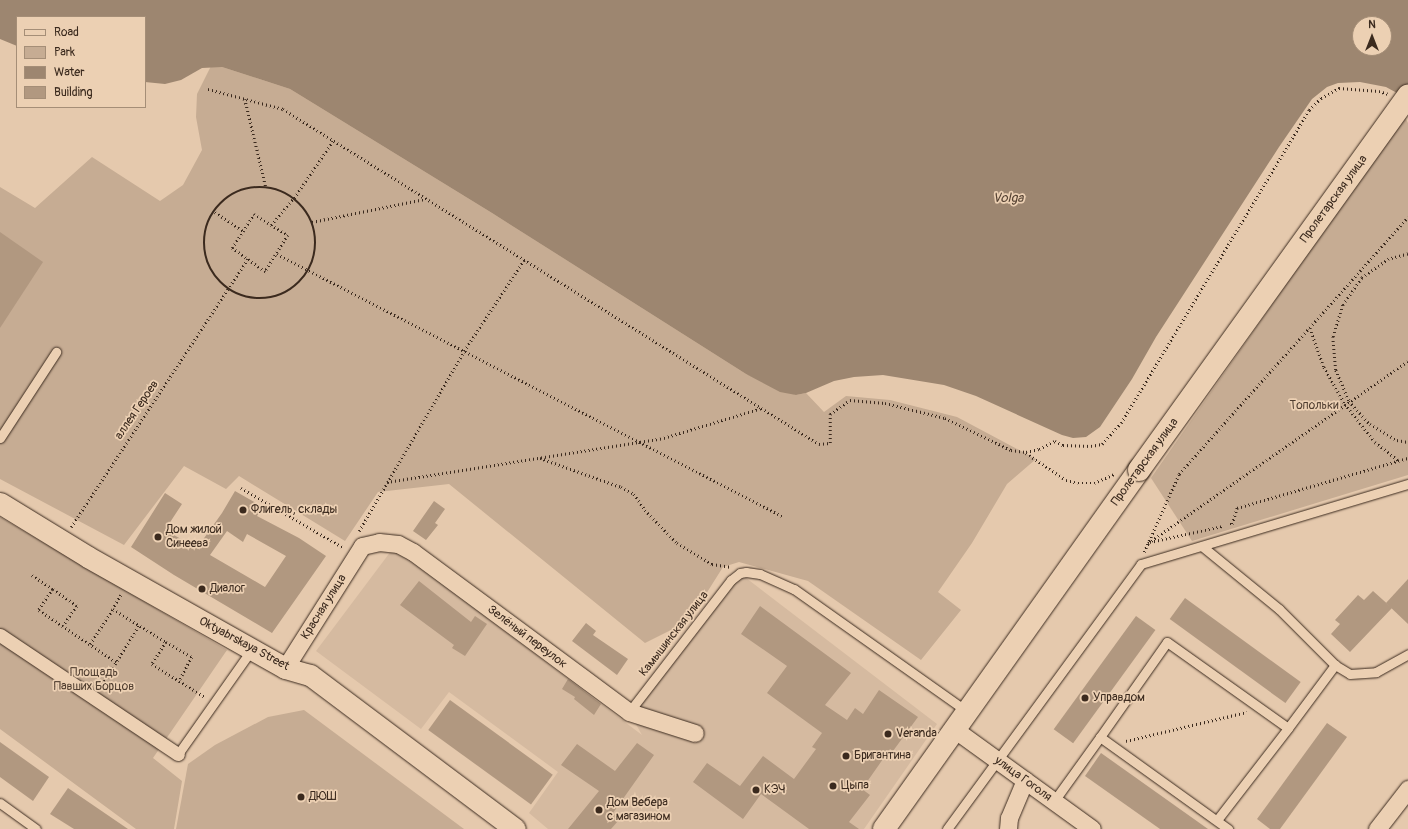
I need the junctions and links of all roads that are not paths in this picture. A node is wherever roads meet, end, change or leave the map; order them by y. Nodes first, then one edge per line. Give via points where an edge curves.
1 (1401, 96) edge
2 (56, 352) dead end
3 (0, 438) edge
4 (1408, 484) edge
5 (0, 503) edge
6 (358, 546) joint
7 (1204, 547) junction
8 (0, 635) edge
9 (252, 649) junction
10 (1408, 654) edge
11 (1335, 665) junction
12 (285, 668) junction
13 (629, 712) junction
14 (960, 720) junction
15 (1288, 728) junction
16 (695, 733) dead end
17 (1100, 737) junction
18 (178, 754) joint
19 (996, 760) junction
20 (1025, 780) junction
21 (1408, 789) edge
22 (1054, 801) junction
23 (0, 803) edge
24 (1217, 820) junction
25 (36, 829) edge
26 (515, 829) edge
27 (884, 829) edge
28 (947, 829) edge
29 (1008, 829) edge
30 (1092, 829) edge
31 (1228, 829) edge
32 (1377, 829) edge

1 - 14 main road, Пролетарская улица, bridge
2 - 3 lane
4 - 7 lane
5 - 9 street, Oktyabrskaya Street
6 - 12 street, Красная улица
6 - 13 street, Зелёный переулок via 379,542 398,544 413,552
7 - 11 lane via 1279,609
7 - 19 lane via 1141,564
8 - 18 street
9 - 12 street, Oktyabrskaya Street
9 - 18 lane
10 - 11 lane via 1376,672 1350,674
11 - 15 lane
12 - 26 street, Oktyabrskaya Street via 310,675
13 - 14 lane, Камышинская улица via 731,580 743,573 760,574 794,589
13 - 16 street, Зелёный переулок
14 - 19 street, улица Гоголя
14 - 27 main road, Пролетарская улица
15 - 17 lane via 1167,642
15 - 24 lane
17 - 22 lane
17 - 24 lane
19 - 20 street, улица Гоголя
19 - 28 lane
20 - 22 street, улица Гоголя
20 - 29 street via 1009,818
21 - 32 street
22 - 30 street, улица Гоголя
23 - 25 lane
24 - 31 lane

